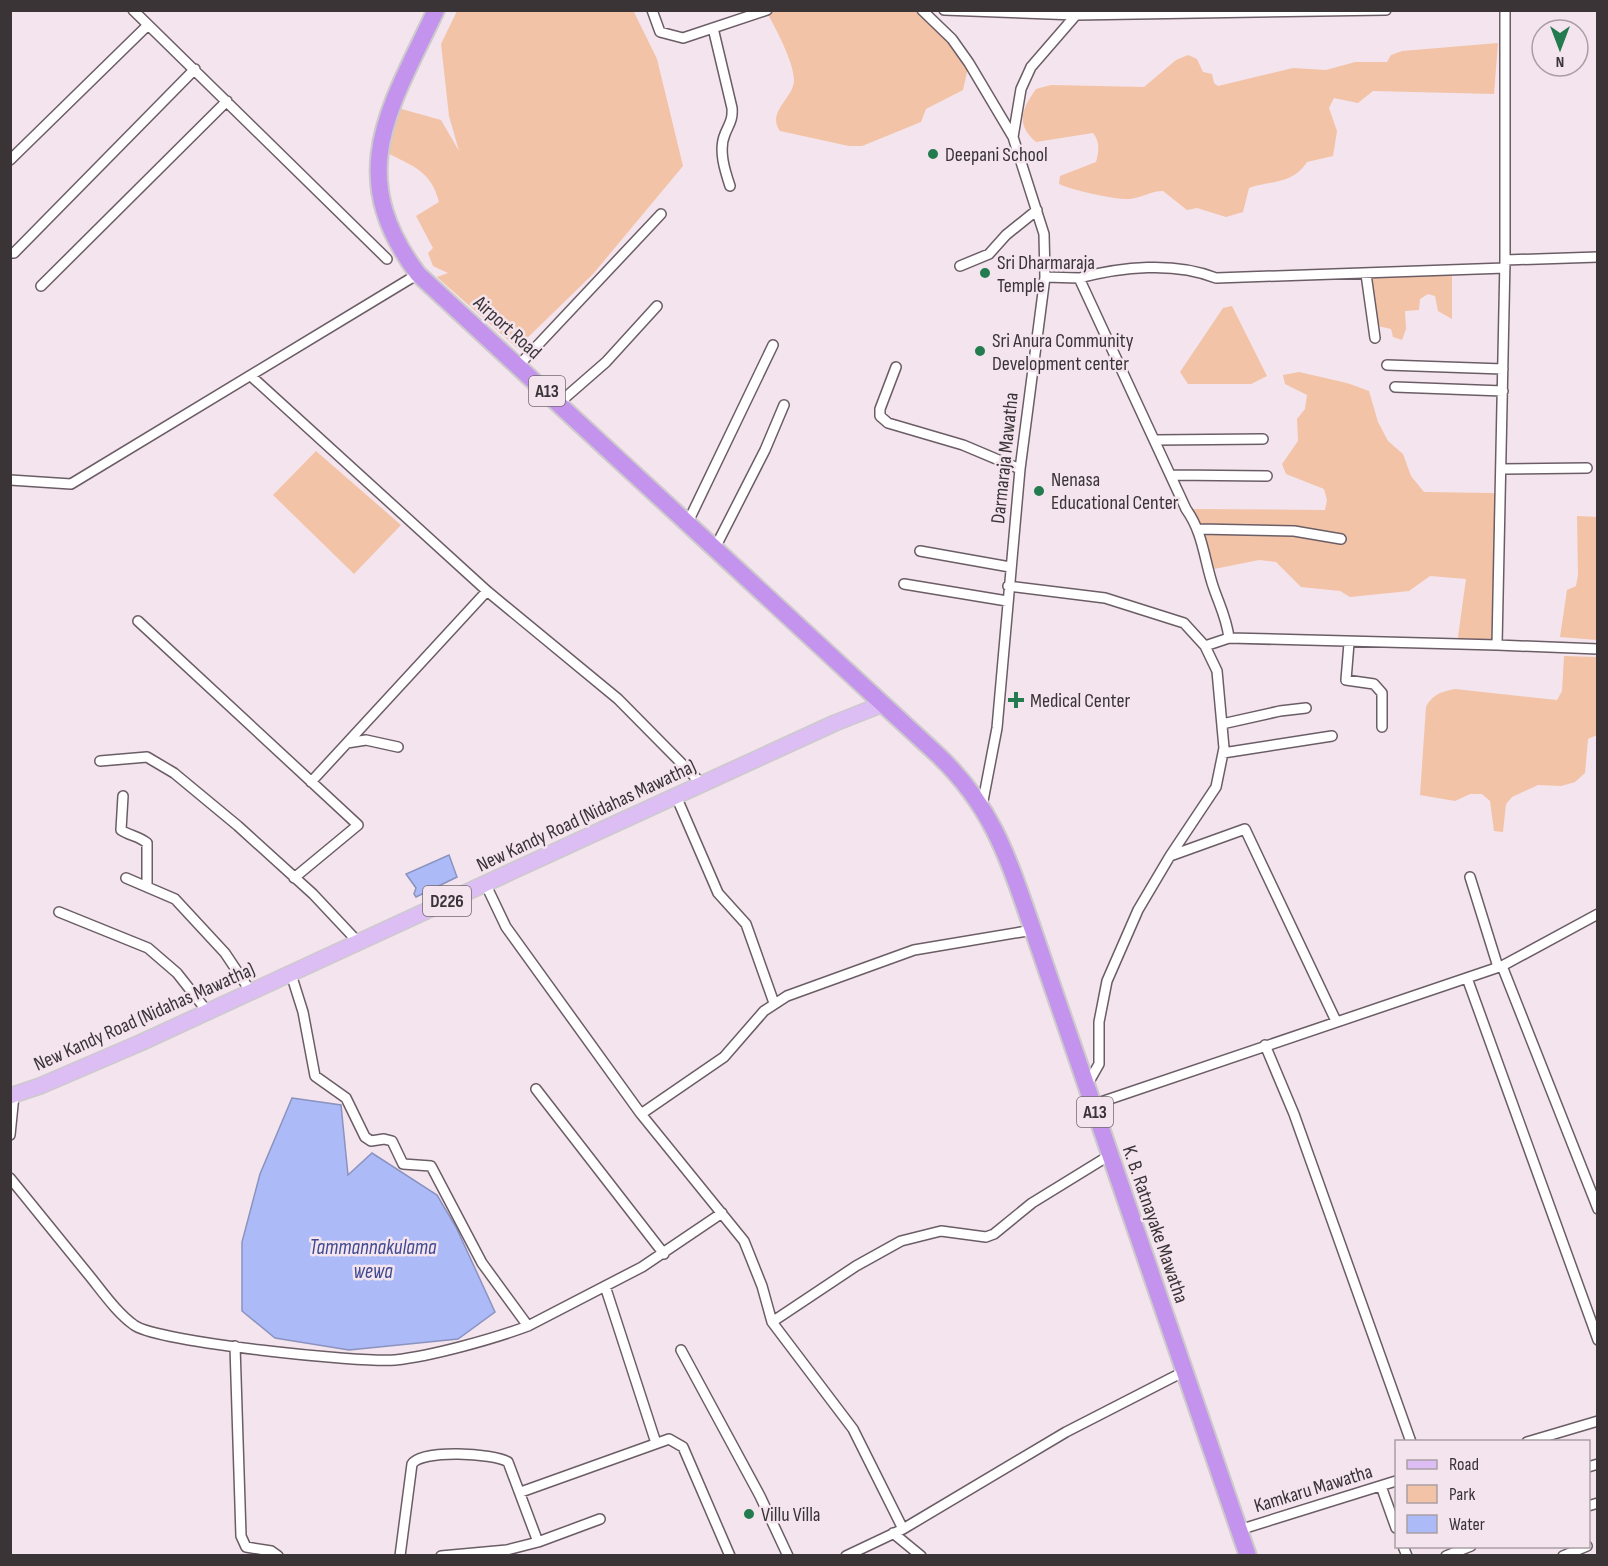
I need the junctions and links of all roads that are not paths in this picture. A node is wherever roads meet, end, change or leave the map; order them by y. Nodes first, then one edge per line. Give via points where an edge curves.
1 (133, 10) edge
2 (436, 10) edge
3 (652, 10) edge
4 (767, 10) edge
5 (922, 10) edge
6 (944, 10) edge
7 (1386, 10) edge
8 (1505, 10) edge
9 (1157, 12) edge
10 (1076, 15) junction
11 (148, 26) junction
12 (713, 28) junction
13 (195, 69) junction
14 (227, 101) junction
15 (1013, 137) junction
16 (10, 160) edge
17 (730, 186) dead end
18 (1037, 210) junction
19 (661, 214) dead end
20 (10, 253) edge
21 (1598, 257) edge
22 (387, 259) dead end
23 (1505, 264) junction
24 (960, 266) dead end
25 (418, 274) junction
26 (1366, 274) junction
27 (1045, 277) junction
28 (1079, 278) junction
29 (41, 286) dead end
30 (657, 306) dead end
31 (1374, 338) dead end
32 (773, 345) dead end
33 (519, 365) junction
34 (1387, 365) dead end
35 (896, 367) dead end
36 (1503, 369) junction
37 (251, 376) junction
38 (1395, 387) dead end
39 (1503, 391) junction
40 (559, 403) junction
41 (784, 405) dead end
42 (1156, 440) junction
43 (1263, 440) dead end
44 (1587, 468) dead end
45 (1020, 469) junction
46 (1502, 469) junction
47 (1172, 475) junction
48 (1268, 476) dead end
49 (10, 480) edge
50 (688, 522) junction
51 (1199, 529) junction
52 (1341, 539) dead end
53 (715, 548) junction
54 (920, 551) dead end
55 (1010, 567) junction
56 (904, 584) dead end
57 (1008, 586) junction
58 (487, 591) junction
59 (1007, 601) junction
60 (138, 621) dead end
61 (1229, 638) junction
62 (1348, 643) junction
63 (1497, 645) junction
64 (1205, 646) junction
65 (1598, 650) edge
66 (883, 704) junction
67 (1306, 708) dead end
68 (1222, 723) junction
69 (1382, 728) dead end
70 (1332, 736) dead end
71 (347, 743) junction
72 (398, 747) dead end
73 (1223, 753) junction
74 (100, 761) dead end
75 (311, 782) junction
76 (702, 784) junction
77 (123, 796) dead end
78 (676, 796) junction
79 (982, 806) junction
80 (1170, 856) junction
81 (1470, 877) dead end
82 (126, 878) dead end
83 (294, 878) junction
84 (485, 884) junction
85 (147, 887) junction
86 (59, 912) dead end
87 (1598, 914) edge
88 (1033, 930) junction
89 (359, 943) junction
90 (1500, 967) junction
91 (291, 974) junction
92 (1467, 978) junction
93 (250, 992) junction
94 (774, 1003) junction
95 (207, 1011) junction
96 (1336, 1021) junction
97 (1265, 1045) junction
98 (1086, 1087) junction
99 (536, 1089) dead end
100 (12, 1095) edge
101 (1092, 1105) junction
102 (640, 1114) junction
103 (10, 1135) edge
104 (1110, 1155) junction
105 (10, 1178) edge
106 (1598, 1209) edge
107 (722, 1213) junction
108 (664, 1254) junction
109 (605, 1286) junction
110 (772, 1322) junction
111 (528, 1326) junction
112 (1598, 1340) edge
113 (235, 1346) junction
114 (681, 1350) dead end
115 (1185, 1371) junction
116 (1598, 1421) edge
117 (1410, 1440) edge
118 (1534, 1440) edge
119 (656, 1443) junction
120 (1395, 1481) edge
121 (1381, 1486) junction
122 (521, 1492) junction
123 (600, 1518) dead end
124 (1395, 1525) edge
125 (1239, 1530) junction
126 (898, 1531) junction
127 (538, 1542) junction
128 (1466, 1548) edge
129 (1583, 1548) edge
130 (278, 1556) edge
131 (400, 1556) edge
132 (441, 1556) edge
133 (730, 1556) edge
134 (788, 1556) edge
135 (846, 1556) edge
136 (921, 1556) edge
137 (1248, 1556) edge
138 (1446, 1556) edge
139 (1563, 1556) edge

1 - 11 street
2 - 25 highway, Airport Road / A13 via 391,106 378,168 388,223
3 - 12 street via 660,32 669,37 683,38
4 - 12 street
5 - 15 street via 963,55
6 - 10 street
7 - 9 street
8 - 23 street
9 - 10 street
10 - 15 street, Darmaraja Mawatha via 1031,67 1021,89
11 - 13 street
11 - 16 street
12 - 17 street via 732,108 733,120 723,146
13 - 14 street
13 - 20 street
14 - 22 street
14 - 29 street
15 - 18 street, Darmaraja Mawatha
18 - 24 street via 981,260
18 - 27 street, Darmaraja Mawatha via 1044,234
19 - 33 street
21 - 23 street
23 - 26 street
23 - 36 street
25 - 33 highway, Airport Road / A13
25 - 37 street
26 - 28 street via 1216,278 1201,272 1115,269
26 - 31 street
27 - 28 street
27 - 45 street, Darmaraja Mawatha
28 - 42 street
30 - 40 street via 606,362
32 - 50 street
33 - 40 highway, Airport Road / A13
34 - 36 street
35 - 45 street via 880,409 880,416 888,423 950,440
36 - 39 street
37 - 49 street via 71,484
37 - 58 street
38 - 39 street
39 - 46 street
40 - 50 highway, Airport Road / A13
41 - 53 street
42 - 43 street
42 - 47 street
44 - 46 street
45 - 55 street, Darmaraja Mawatha
46 - 63 street
47 - 48 street
47 - 51 street
50 - 53 highway, Airport Road / A13
51 - 52 street via 1294,531
51 - 61 street
53 - 66 highway, Airport Road / A13
54 - 55 street
55 - 57 street, Darmaraja Mawatha
56 - 59 street
57 - 59 street, Darmaraja Mawatha
57 - 64 street via 1105,598 1151,610 1184,623
58 - 71 street
58 - 76 street via 618,699
59 - 79 street, Darmaraja Mawatha via 997,728
60 - 75 street
61 - 62 street
61 - 64 street
62 - 63 street
62 - 69 street via 1346,680 1374,684 1382,693
63 - 65 street
64 - 68 street via 1217,671
66 - 76 main road, New Kandy Road (Nidahas Mawatha) / D226
66 - 79 highway, K. B. Ratnayake Mawatha / A13 via 951,768
67 - 68 street
68 - 73 street
70 - 73 street
71 - 72 street via 366,740
71 - 75 street
73 - 80 street via 1216,787
74 - 83 street via 147,757 174,773
75 - 83 street via 358,825
76 - 78 main road, New Kandy Road (Nidahas Mawatha) / D226
77 - 85 street via 121,830 147,843
78 - 84 main road, New Kandy Road (Nidahas Mawatha) / D226
78 - 94 street via 718,893 746,924
79 - 88 highway, K. B. Ratnayake Mawatha / A13 via 998,835
80 - 96 street via 1245,829
80 - 98 street via 1138,910 1107,981 1099,1022 1099,1064
81 - 90 street
82 - 85 street
83 - 89 street
84 - 89 main road, New Kandy Road (Nidahas Mawatha) / D226
84 - 102 street via 506,927
85 - 93 street via 175,899 225,952
86 - 95 street via 148,948 177,973
87 - 90 street
88 - 94 street via 915,950
88 - 98 highway, K. B. Ratnayake Mawatha / A13
89 - 91 main road, New Kandy Road (Nidahas Mawatha) / D226
90 - 92 street
90 - 106 street
91 - 93 main road, New Kandy Road (Nidahas Mawatha) / D226
91 - 111 street via 315,1076 346,1098 365,1137 392,1142 403,1164 431,1166 482,1263
92 - 96 street
92 - 112 street
93 - 95 main road, New Kandy Road (Nidahas Mawatha) / D226
94 - 102 street via 724,1057
95 - 100 main road, New Kandy Road (Nidahas Mawatha) / D226 via 111,1056
96 - 97 street
97 - 101 street
97 - 117 street via 1294,1114
98 - 101 highway, K. B. Ratnayake Mawatha / A13
99 - 108 street
100 - 103 street
101 - 104 highway, K. B. Ratnayake Mawatha / A13
102 - 107 street
104 - 110 street via 1032,1203 994,1234 986,1237 941,1231 901,1241
104 - 115 highway, K. B. Ratnayake Mawatha / A13
105 - 113 street via 134,1326
107 - 108 street
107 - 110 street via 744,1241 755,1264
108 - 109 street
109 - 111 street
109 - 119 street
110 - 126 street via 853,1429
111 - 113 street via 395,1360
113 - 130 street via 241,1536 246,1547
114 - 134 street
115 - 125 highway, K. B. Ratnayake Mawatha / A13
115 - 126 street via 1066,1432
116 - 118 street
119 - 122 street
119 - 133 street via 669,1439 683,1447
120 - 121 street, Kamkaru Mawatha
121 - 124 street
121 - 125 street, Kamkaru Mawatha
122 - 127 street
122 - 131 street via 508,1462 501,1458 440,1455 416,1459
123 - 127 street
125 - 137 highway, K. B. Ratnayake Mawatha / A13
126 - 135 street
126 - 136 street
127 - 132 street via 507,1550
128 - 138 street
129 - 139 street

